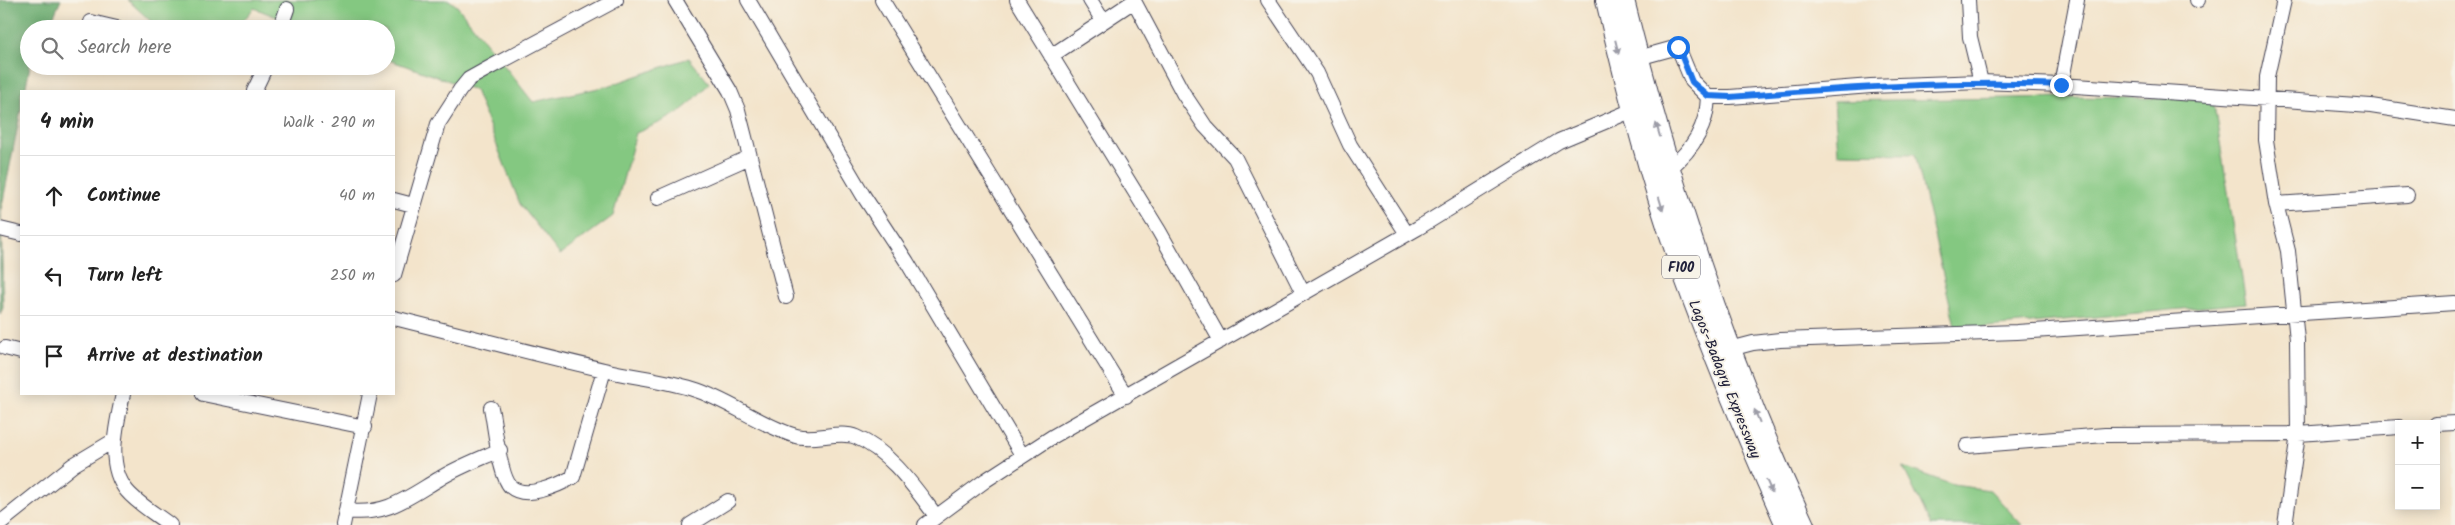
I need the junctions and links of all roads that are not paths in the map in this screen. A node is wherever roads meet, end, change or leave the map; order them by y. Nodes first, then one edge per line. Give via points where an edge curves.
1 (616, 0) edge
2 (675, 0) edge
3 (748, 0) edge
4 (882, 0) edge
5 (1017, 0) edge
6 (1090, 0) edge
7 (1134, 0) edge
8 (1268, 0) edge
9 (1606, 0) edge
10 (1624, 0) edge
11 (1968, 0) edge
12 (2076, 0) edge
13 (2284, 0) edge
14 (287, 9) dead end
15 (283, 20) edge
16 (1103, 21) junction
17 (1051, 56) junction
18 (1638, 58) junction
19 (262, 75) edge
20 (1981, 82) junction
21 (2061, 85) junction
22 (254, 90) edge
23 (1708, 96) junction
24 (2266, 99) junction
25 (1633, 110) junction
26 (2455, 119) edge
27 (750, 157) junction
28 (1670, 168) junction
29 (2407, 195) dead end
30 (658, 198) dead end
31 (395, 200) edge
32 (2276, 204) junction
33 (413, 205) junction
34 (0, 229) edge
35 (20, 234) edge
36 (1406, 234) junction
37 (395, 272) edge
38 (1303, 293) junction
39 (786, 297) dead end
40 (2455, 303) edge
41 (2294, 315) junction
42 (395, 318) edge
43 (1221, 341) junction
44 (5, 348) dead end
45 (1730, 349) junction
46 (20, 352) edge
47 (604, 370) junction
48 (123, 395) edge
49 (208, 395) edge
50 (370, 395) edge
51 (1126, 396) junction
52 (491, 408) dead end
53 (2455, 422) edge
54 (2440, 424) edge
55 (365, 427) junction
56 (2395, 427) edge
57 (2298, 434) junction
58 (113, 441) junction
59 (1967, 446) dead end
60 (500, 450) junction
61 (1022, 455) junction
62 (728, 501) dead end
63 (345, 518) edge
64 (930, 521) edge
65 (0, 524) edge
66 (170, 525) edge
67 (690, 525) edge
68 (1786, 525) edge
69 (1804, 525) edge
70 (2285, 525) edge

1 - 33 street via 469,79 438,124
2 - 27 street via 730,91
3 - 61 street
4 - 51 street
5 - 17 street
6 - 16 street
7 - 16 street
7 - 38 street via 1192,107 1235,158
8 - 36 street via 1316,73 1350,145
9 -> 25 highway, Lagos-Badagry Expressway / F100
10 - 18 highway, Lagos-Badagry Expressway / F100
11 - 20 street via 1970,37
12 - 21 street
13 - 24 street via 2267,77
14 - 15 street
16 - 17 street
17 - 43 street via 1159,231
18 - 23 street via 1678,47 1692,82
28 -> 18 highway, Lagos-Badagry Expressway / F100
19 - 22 street
20 - 21 street
20 - 23 street
21 - 24 street
23 - 28 street via 1707,115 1699,134 1684,156
24 - 26 street via 2371,106
24 - 32 street via 2266,140
25 - 36 street via 1559,141
25 -> 68 highway, Lagos-Badagry Expressway / F100 via 1682,271
27 - 30 street
27 - 39 street
28 - 45 highway, Lagos-Badagry Expressway / F100 via 1690,239
29 - 32 street
31 - 33 street
32 - 41 street via 2288,251
33 - 37 street
34 - 35 street
36 - 38 street
38 - 43 street
40 - 41 street
41 - 45 street via 2007,332 1780,340
41 - 57 street
42 - 47 street
43 - 51 street
44 - 46 street
69 -> 45 highway, Lagos-Badagry Expressway / F100 via 1777,468
47 - 60 street via 574,477 558,486 521,492 510,486
47 - 64 street via 702,392 761,424 795,436 854,436 876,449 902,473
48 - 58 street
49 - 55 street
50 - 55 street
51 - 61 street
52 - 60 street
53 - 54 street
55 - 63 street
56 - 57 street
57 - 59 street via 2105,435
57 - 70 street
58 - 65 street via 73,465
58 - 66 street via 115,459 127,491
60 - 63 street via 440,478 403,502
61 - 64 street
62 - 67 street

